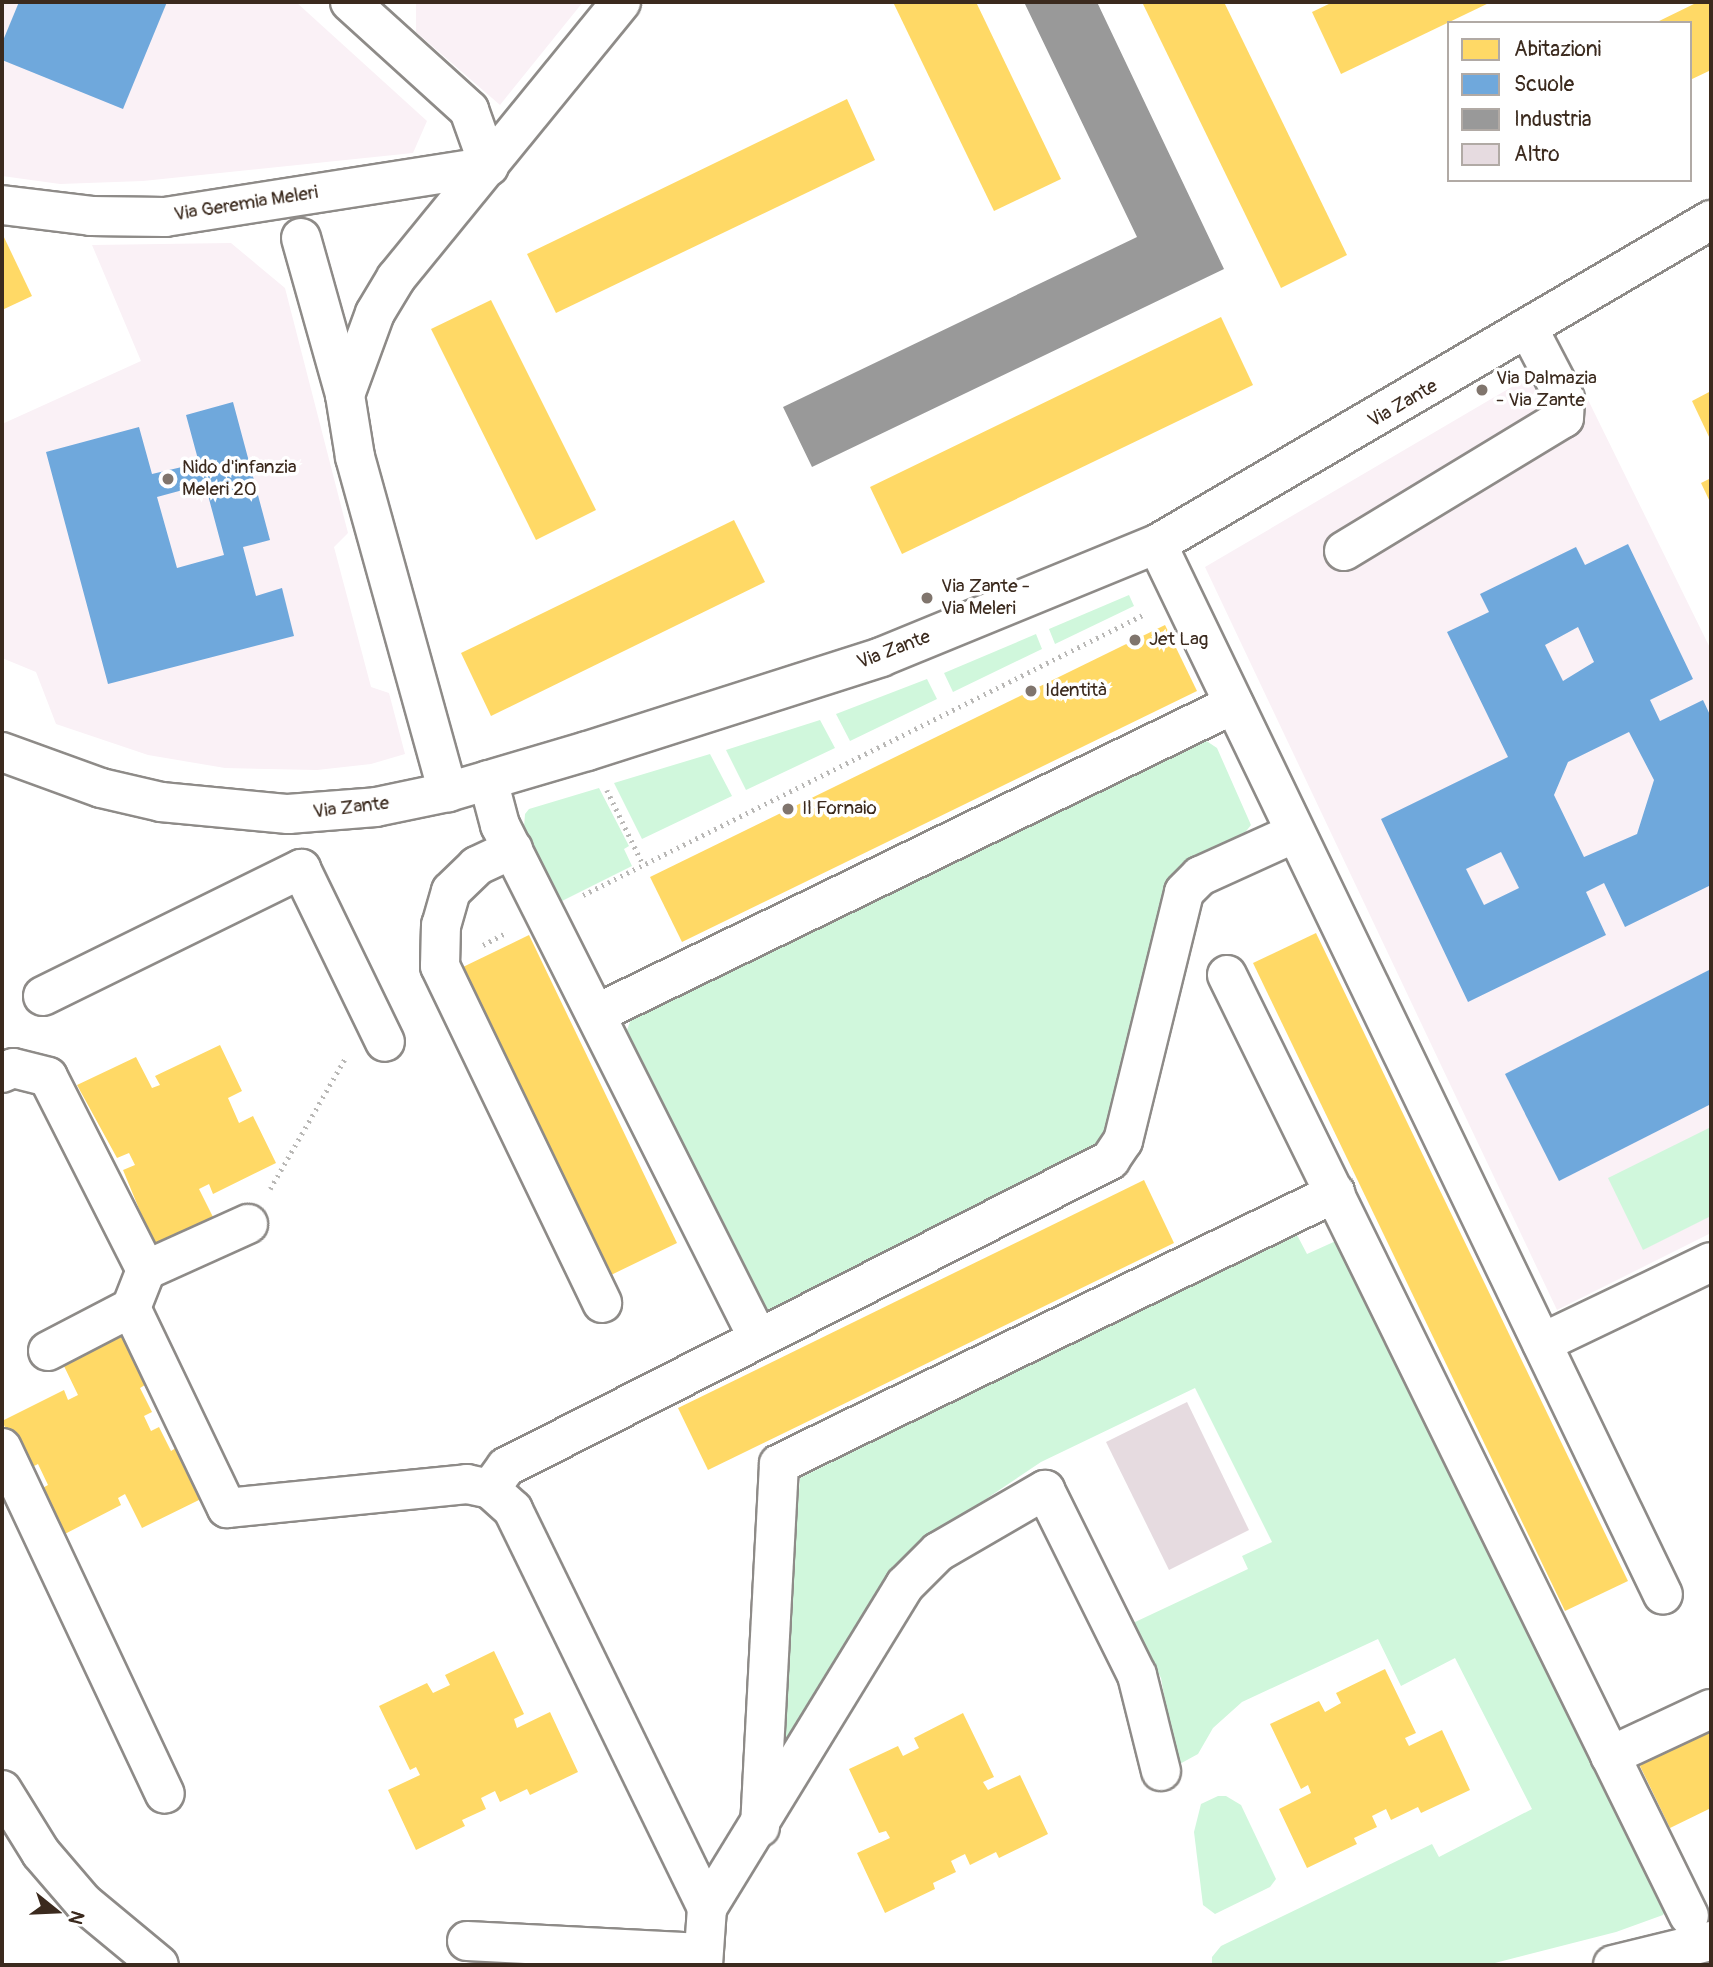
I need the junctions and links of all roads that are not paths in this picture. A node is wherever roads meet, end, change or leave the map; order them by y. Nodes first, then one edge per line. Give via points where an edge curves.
1 (350, 2) edge
2 (621, 2) edge
3 (489, 166) junction
4 (2, 205) edge
5 (1711, 220) edge
6 (301, 238) dead end
7 (1529, 330) junction
8 (345, 395) junction
9 (1157, 544) junction
10 (1343, 551) dead end
11 (1234, 704) junction
12 (2, 752) edge
13 (488, 780) junction
14 (449, 792) junction
15 (1295, 833) junction
16 (513, 849) junction
17 (1227, 975) dead end
18 (43, 996) dead end
19 (596, 1014) junction
20 (385, 1042) dead end
21 (6, 1062) edge
22 (1335, 1193) junction
23 (248, 1224) road end
24 (1711, 1262) edge
25 (146, 1270) junction
26 (602, 1303) dead end
27 (131, 1308) junction
28 (758, 1338) junction
29 (1542, 1343) junction
30 (48, 1351) dead end
31 (2, 1448) edge
32 (490, 1489) junction
33 (1663, 1595) dead end
34 (1711, 1709) edge
35 (1610, 1756) junction
36 (1161, 1770) dead end
37 (2, 1790) edge
38 (165, 1794) dead end
39 (760, 1827) junction
40 (707, 1908) junction
41 (1700, 1929) edge
42 (467, 1941) dead end
43 (703, 1959) edge
44 (159, 1965) edge
45 (1613, 1965) edge

1 - 3 street via 469,110
2 - 3 street
3 - 4 street, Via Geremia Meleri via 165,217 91,216
3 - 8 street via 396,278 375,313
5 - 7 street, Via Zante
6 - 8 street
7 - 9 street, Via Zante
7 - 10 street via 1565,399 1564,418
8 - 14 street via 355,457
9 - 11 street
9 - 13 street, Via Zante via 881,657
11 - 15 street
11 - 19 street
12 - 14 street, Via Zante via 101,788 229,812 333,812
13 - 14 street, Via Zante
13 - 16 street via 500,824
15 - 28 street via 1200,876 1184,892 1123,1141 1110,1160
15 - 29 street
16 - 19 street
16 - 26 street via 477,866 451,891 441,925 440,966
17 - 22 street
18 - 20 street via 289,859
19 - 28 street
21 - 25 street via 48,1077
22 - 35 street
22 - 39 street via 779,1464
23 - 25 street
24 - 29 street
25 - 27 street
27 - 30 street
27 - 32 street via 227,1508 467,1483
28 - 32 street via 506,1467
29 - 33 street
31 - 38 street
32 - 40 street via 513,1510
34 - 35 street
35 - 41 street
36 - 39 street via 1137,1675 1045,1490 938,1552 905,1585
37 - 44 street via 41,1853 84,1903
39 - 40 street
40 - 43 street
41 - 45 street
42 - 43 street

